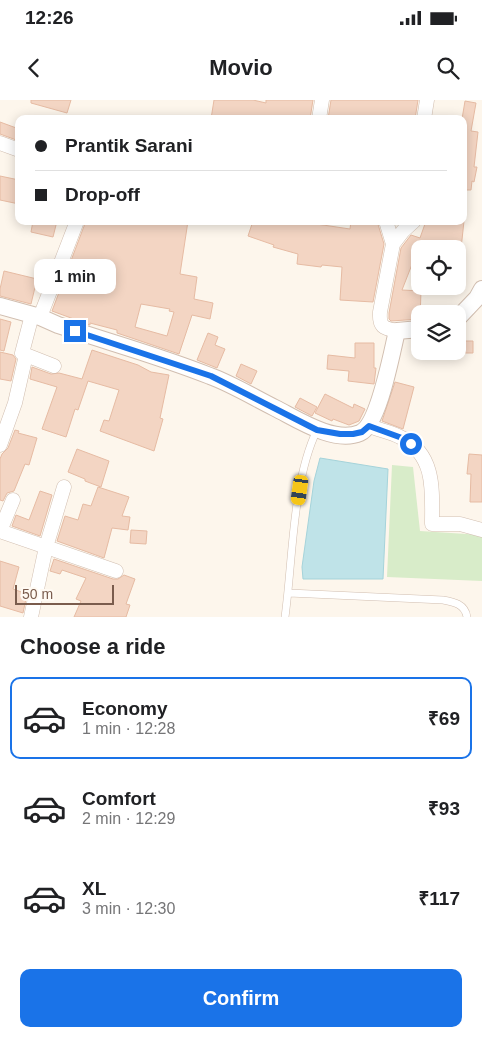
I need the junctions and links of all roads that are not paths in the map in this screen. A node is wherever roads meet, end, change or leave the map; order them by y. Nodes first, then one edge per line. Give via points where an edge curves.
1 (322, 100) edge
2 (427, 100) edge
3 (320, 115) edge
4 (425, 115) edge
5 (0, 143) edge
6 (15, 149) edge
7 (75, 225) edge
8 (387, 225) edge
9 (410, 225) edge
10 (394, 244) junction
11 (482, 289) edge
12 (0, 306) edge
13 (466, 310) edge
14 (36, 316) junction
15 (411, 330) edge
16 (397, 331) junction
17 (26, 355) junction
18 (54, 366) dead end
19 (369, 426) junction
20 (317, 430) junction
21 (0, 445) edge
22 (64, 487) dead end
23 (13, 500) dead end
24 (482, 530) edge
25 (0, 531) edge
26 (46, 546) junction
27 (116, 571) dead end
28 (289, 593) junction
29 (31, 617) edge
30 (285, 617) edge
31 (467, 617) edge

1 - 3 street
2 - 4 street
5 - 6 street
7 - 14 street
8 - 10 street
9 - 10 street
10 - 16 street via 380,320 382,326
11 - 13 street
12 - 14 street
14 - 17 street via 22,353
14 - 20 street via 211,376
15 - 16 street
16 - 19 street via 384,387
17 - 18 street
17 - 21 street via 15,403
19 - 20 street via 353,434
19 - 24 street via 402,438 420,451 432,479 432,524 460,524
20 - 28 lane via 302,476
22 - 26 street
23 - 25 street
25 - 26 street
26 - 27 street
26 - 29 street
28 - 30 lane
28 - 31 lane via 443,600 462,606

